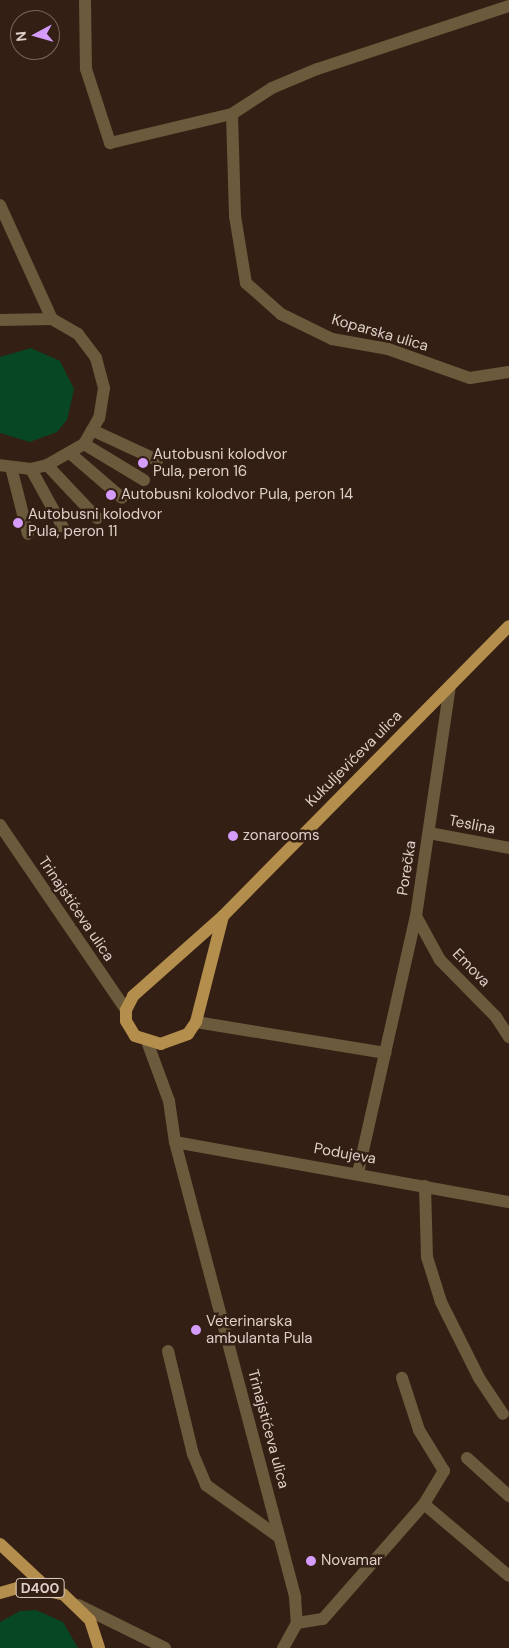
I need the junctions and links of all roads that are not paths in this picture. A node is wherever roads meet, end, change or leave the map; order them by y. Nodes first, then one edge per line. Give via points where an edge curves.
1 (85, 0) edge
2 (509, 6) edge
3 (232, 114) junction
4 (0, 205) edge
5 (1, 317) edge
6 (52, 319) junction
7 (509, 372) edge
8 (92, 430) junction
9 (84, 444) junction
10 (70, 454) junction
11 (157, 460) dead end
12 (47, 465) junction
13 (3, 467) edge
14 (31, 469) junction
15 (144, 480) dead end
16 (122, 498) dead end
17 (97, 518) dead end
18 (64, 530) dead end
19 (28, 534) dead end
20 (509, 626) edge
21 (450, 686) junction
22 (0, 826) edge
23 (429, 833) junction
24 (509, 848) edge
25 (223, 916) junction
26 (416, 916) junction
27 (126, 1010) junction
28 (196, 1022) junction
29 (509, 1037) edge
30 (148, 1044) junction
31 (385, 1053) junction
32 (175, 1142) junction
33 (358, 1173) junction
34 (425, 1186) junction
35 (509, 1202) edge
36 (168, 1351) dead end
37 (402, 1378) dead end
38 (502, 1414) dead end
39 (467, 1458) dead end
40 (509, 1496) edge
41 (424, 1504) junction
42 (279, 1537) junction
43 (0, 1544) edge
44 (509, 1576) edge
45 (47, 1588) junction
46 (0, 1592) edge
47 (77, 1604) junction
48 (297, 1623) junction
49 (101, 1645) edge
50 (165, 1648) edge
51 (283, 1648) edge

1 - 3 street via 86,69 110,143
2 - 3 street via 317,69 272,88
3 - 7 street, Koparska ulica via 235,216 246,283 281,314 332,339 388,349 470,378
4 - 6 street
5 - 6 street
6 - 8 street via 78,334 96,358 104,388 99,418
8 - 9 street
8 - 11 street
9 - 10 street
9 - 15 street
10 - 12 street
10 - 16 street
12 - 14 street
12 - 17 street
13 - 14 street
13 - 19 street
14 - 18 street
20 - 21 main road, Kukuljevićeva ulica
21 - 23 street, Porečka
21 - 25 main road, Kukuljevićeva ulica
22 - 27 street, Trinajstićeva ulica
23 - 24 street, Teslina
23 - 26 street, Porečka
25 - 27 main road, Kukuljevićeva ulica via 133,996
25 - 28 main road
26 - 29 street, Emova via 440,960 496,1017
26 - 31 street, Porečka
27 - 30 main road via 135,1036
28 - 30 main road via 188,1034 174,1042
28 - 31 street
30 - 32 street, Trinajstićeva ulica via 169,1101
31 - 33 street, Porečka
32 - 33 street, Podujeva
32 - 42 street, Trinajstićeva ulica
33 - 34 street, Podujeva
34 - 35 street, Podujeva
34 - 38 street via 427,1256 441,1302 478,1378
36 - 42 street via 193,1454 206,1485
37 - 41 street via 419,1430 444,1472
39 - 40 street
41 - 44 street
41 - 48 street via 323,1619
42 - 48 street, Trinajstićeva ulica
43 - 45 main road
45 - 46 main road, D400 via 24,1586
45 - 47 main road, D400
47 - 49 main road, D400
47 - 50 street
48 - 51 street

